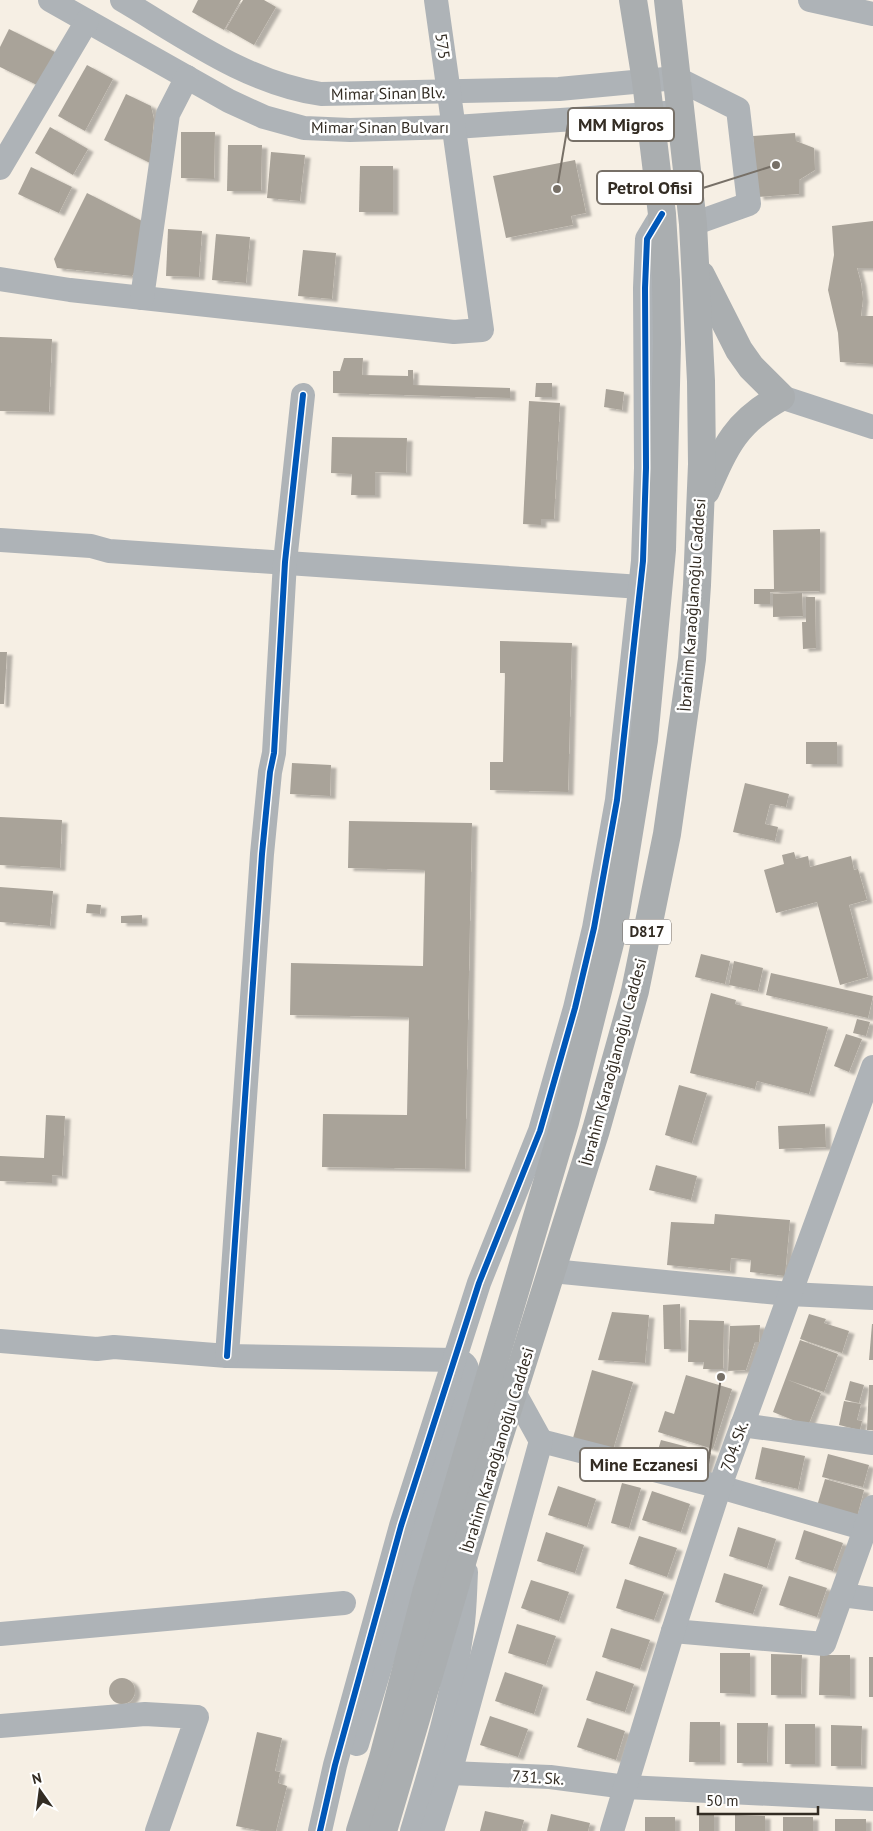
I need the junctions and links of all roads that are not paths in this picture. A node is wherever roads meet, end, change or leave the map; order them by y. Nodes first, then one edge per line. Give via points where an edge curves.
1 (50, 0) edge
2 (122, 0) edge
3 (436, 0) edge
4 (633, 0) edge
5 (668, 0) edge
6 (810, 0) edge
7 (873, 14) edge
8 (87, 21) junction
9 (187, 77) junction
10 (676, 78) junction
11 (646, 81) junction
12 (450, 92) junction
13 (680, 112) junction
14 (650, 115) junction
15 (455, 127) junction
16 (0, 168) edge
17 (662, 214) junction
18 (693, 224) junction
19 (696, 265) junction
20 (0, 279) edge
21 (142, 298) junction
22 (303, 395) dead end
23 (781, 397) junction
24 (873, 427) edge
25 (700, 504) junction
26 (0, 540) edge
27 (285, 562) junction
28 (640, 587) junction
29 (873, 1067) edge
30 (552, 1271) junction
31 (789, 1294) junction
32 (873, 1298) edge
33 (0, 1341) edge
34 (227, 1356) junction
35 (455, 1360) junction
36 (514, 1392) junction
37 (742, 1425) junction
38 (541, 1441) junction
39 (873, 1443) edge
40 (720, 1487) junction
41 (870, 1522) edge
42 (468, 1542) junction
43 (842, 1594) junction
44 (391, 1598) junction
45 (873, 1599) edge
46 (344, 1603) dead end
47 (673, 1631) junction
48 (0, 1634) edge
49 (0, 1726) edge
50 (450, 1773) junction
51 (626, 1787) junction
52 (873, 1799) edge
53 (157, 1831) edge
54 (320, 1831) edge
55 (328, 1831) edge
56 (360, 1831) edge
57 (383, 1831) edge
58 (412, 1831) edge
59 (432, 1831) edge
60 (612, 1831) edge

1 - 8 street, Mimar Sinan Bulvarı
2 - 12 street, Mimar Sinan Blv. via 237,67 283,86 321,94
3 - 12 street, 575
4 - 11 highway, İbrahim Karaoğlanoğlu Caddesi / D817
5 - 10 highway, İbrahim Karaoğlanoğlu Caddesi / D817
6 - 7 street
8 - 9 street, Mimar Sinan Bulvarı
8 - 16 street
9 - 15 street, Mimar Sinan Bulvarı via 248,111 304,128
9 - 21 street via 168,114
10 - 11 street, Mimar Sinan Blv.
10 - 13 highway, İbrahim Karaoğlanoğlu Caddesi / D817
10 - 18 street via 738,109 749,204
11 - 12 street, Mimar Sinan Blv. via 559,89
11 - 14 highway, İbrahim Karaoğlanoğlu Caddesi / D817
12 - 15 street, 575
13 - 14 street, Mimar Sinan Bulvarı
13 - 18 highway, İbrahim Karaoğlanoğlu Caddesi / D817
14 - 15 street, Mimar Sinan Bulvarı
14 - 17 highway, İbrahim Karaoğlanoğlu Caddesi / D817
15 - 21 street, 575 via 482,330 454,332
17 - 28 street via 648,239 647,249 645,515
17 - 56 highway, İbrahim Karaoğlanoğlu Caddesi / D817 via 667,344 662,550 644,740 614,931 565,1122 426,1593 383,1758
18 - 19 highway, İbrahim Karaoğlanoğlu Caddesi / D817
19 - 23 highway via 739,350
19 - 25 highway, İbrahim Karaoğlanoğlu Caddesi / D817 via 701,381
20 - 21 street
22 - 27 street
23 - 24 street
23 - 25 highway via 750,417 735,433
25 - 30 highway, İbrahim Karaoğlanoğlu Caddesi / D817 via 692,659 667,834 635,991
26 - 27 street via 91,546 109,551
27 - 28 street
27 - 34 street via 274,753 262,854
28 - 35 street via 616,800 594,928 575,1008 540,1130 480,1283
29 - 31 street, 704. Sk.
30 - 31 street
30 - 36 highway, İbrahim Karaoğlanoğlu Caddesi / D817
31 - 32 street
31 - 37 street, 704. Sk.
33 - 34 street
34 - 35 street
35 - 44 street via 464,1362 468,1374
36 - 38 street
36 - 42 highway, İbrahim Karaoğlanoğlu Caddesi / D817
37 - 39 street
37 - 40 street, 704. Sk.
38 - 40 street
38 - 50 street
40 - 41 street
40 - 47 street, 704. Sk.
41 - 43 street
42 - 57 highway, İbrahim Karaoğlanoğlu Caddesi / D817
42 - 58 street via 462,1628 454,1675
43 - 45 street
43 - 47 street via 824,1644
44 - 54 street via 334,1765
44 - 55 street via 347,1778
46 - 48 street
47 - 51 street, 704. Sk.
49 - 53 street via 145,1714 197,1717
50 - 51 street, 731. Sk. via 550,1777
50 - 59 street
51 - 52 street, 731. Sk.
51 - 60 street, 704. Sk.

